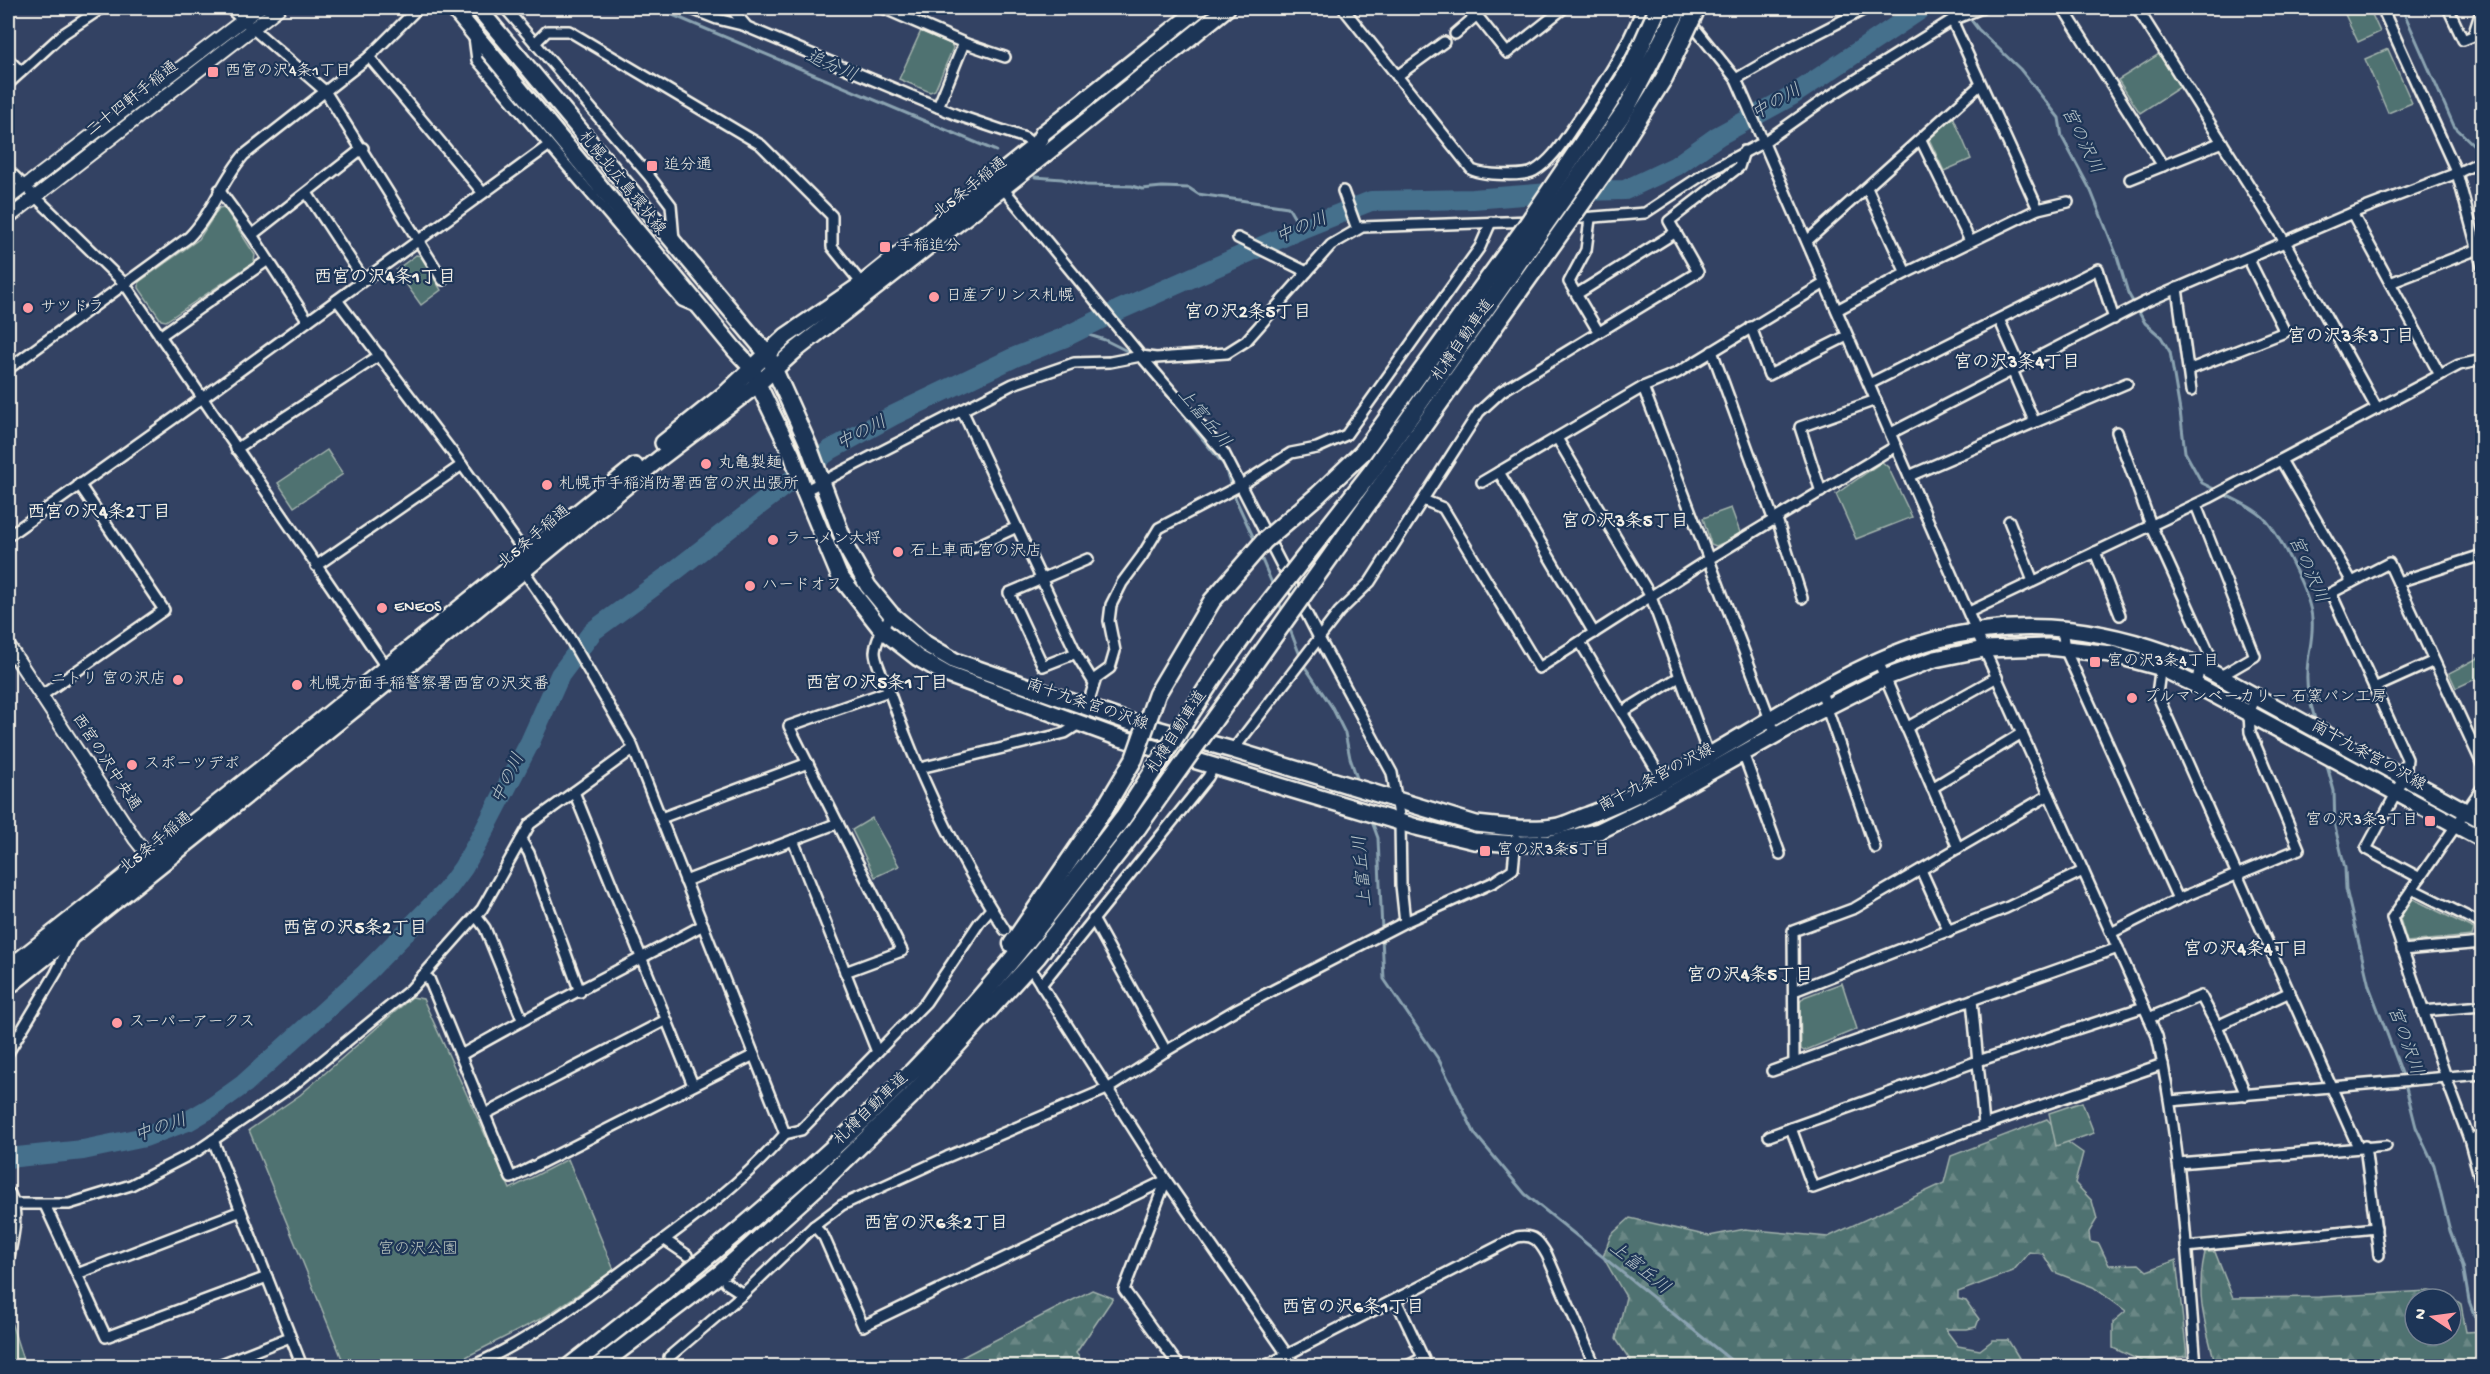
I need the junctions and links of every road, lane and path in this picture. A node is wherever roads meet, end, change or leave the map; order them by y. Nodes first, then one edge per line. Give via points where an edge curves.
1 (102, 8) edge
2 (229, 8) edge
3 (279, 8) edge
4 (418, 8) edge
5 (453, 8) edge
6 (478, 8) edge
7 (505, 8) edge
8 (689, 8) edge
9 (731, 8) edge
10 (883, 8) edge
11 (1200, 8) edge
12 (1227, 8) edge
13 (1343, 8) edge
14 (1545, 8) edge
15 (1564, 8) edge
16 (1642, 8) edge
17 (1658, 8) edge
18 (1679, 8) edge
19 (1697, 8) edge
20 (1707, 8) edge
21 (1867, 8) edge
22 (1980, 8) edge
23 (2063, 8) edge
24 (2137, 8) edge
25 (2382, 8) edge
26 (2448, 8) edge
27 (2482, 8) edge
28 (257, 9) edge
29 (900, 11) edge
30 (1474, 11) edge
31 (1211, 12) edge
32 (1552, 17) junction
33 (243, 20) junction
34 (1953, 20) junction
35 (747, 27) junction
36 (252, 28) junction
37 (473, 32) junction
38 (1455, 34) dead end
39 (1444, 42) dead end
40 (535, 43) junction
41 (964, 43) junction
42 (369, 57) junction
43 (1005, 57) dead end
44 (8, 59) edge
45 (21, 72) junction
46 (1397, 76) junction
47 (1664, 78) junction
48 (1736, 79) junction
49 (8, 84) edge
50 (1980, 86) junction
51 (325, 91) junction
52 (938, 107) junction
53 (1921, 140) junction
54 (1764, 142) junction
55 (2222, 142) junction
56 (549, 146) junction
57 (363, 148) junction
58 (1040, 151) junction
59 (1744, 151) junction
60 (2480, 162) edge
61 (2163, 166) junction
62 (8, 170) edge
63 (2457, 173) junction
64 (2130, 179) dead end
65 (24, 186) junction
66 (1002, 187) junction
67 (1867, 188) junction
68 (219, 190) junction
69 (1343, 191) dead end
70 (307, 193) junction
71 (483, 193) junction
72 (36, 197) junction
73 (8, 199) edge
74 (2068, 202) dead end
75 (2038, 209) junction
76 (2352, 213) junction
77 (8, 218) edge
78 (1590, 219) junction
79 (1491, 222) junction
80 (1357, 229) junction
81 (1676, 232) junction
82 (252, 235) junction
83 (1238, 238) dead end
84 (419, 240) junction
85 (1808, 241) junction
86 (1970, 242) junction
87 (2285, 242) junction
88 (675, 245) junction
89 (2478, 249) junction
90 (2248, 258) junction
91 (268, 260) junction
92 (2482, 266) edge
93 (1307, 272) junction
94 (1906, 273) junction
95 (364, 280) junction
96 (443, 280) dead end
97 (124, 283) junction
98 (1825, 283) junction
99 (2390, 283) junction
100 (861, 284) junction
101 (2177, 288) junction
102 (1576, 294) junction
103 (337, 300) junction
104 (701, 309) junction
105 (1837, 310) junction
106 (1999, 318) junction
107 (2114, 319) junction
108 (308, 321) junction
109 (1751, 327) junction
110 (1598, 331) junction
111 (160, 336) junction
112 (1847, 336) junction
113 (1712, 351) junction
114 (380, 355) junction
115 (768, 355) junction
116 (1141, 356) junction
117 (2482, 360) edge
118 (752, 368) junction
119 (2016, 368) junction
120 (8, 369) edge
121 (2188, 369) junction
122 (774, 370) junction
123 (2440, 375) junction
124 (2127, 383) dead end
125 (758, 384) junction
126 (1869, 384) junction
127 (1643, 387) junction
128 (2191, 391) dead end
129 (201, 399) junction
130 (1876, 400) junction
131 (2377, 409) junction
132 (962, 410) junction
133 (2034, 421) junction
134 (2117, 432) dead end
135 (1891, 434) junction
136 (1557, 438) junction
137 (1896, 446) junction
138 (237, 449) junction
139 (2281, 460) junction
140 (462, 465) junction
141 (1499, 472) junction
142 (1909, 476) junction
143 (823, 482) junction
144 (1482, 482) dead end
145 (79, 484) junction
146 (1241, 485) junction
147 (804, 491) junction
148 (1821, 492) junction
149 (1423, 500) junction
150 (2196, 505) junction
151 (1775, 520) junction
152 (2009, 521) dead end
153 (2151, 525) junction
154 (1017, 527) junction
155 (8, 536) edge
156 (972, 548) dead end
157 (2095, 552) junction
158 (525, 553) junction
159 (2482, 555) edge
160 (1088, 559) dead end
161 (1708, 559) junction
162 (316, 566) junction
163 (525, 571) junction
164 (1042, 580) junction
165 (2033, 581) junction
166 (2352, 582) junction
167 (2398, 582) junction
168 (1651, 597) junction
169 (1802, 598) dead end
170 (1969, 612) junction
171 (891, 614) junction
172 (2120, 615) dead end
173 (2062, 629) junction
174 (882, 630) junction
175 (1977, 631) junction
176 (1594, 633) junction
177 (1319, 638) junction
178 (1580, 642) junction
179 (8, 645) edge
180 (2065, 649) junction
181 (1984, 650) junction
182 (2163, 650) junction
183 (1076, 653) junction
184 (1878, 661) junction
185 (2434, 661) junction
186 (2200, 666) junction
187 (2159, 667) junction
188 (389, 673) junction
189 (1679, 677) junction
190 (1997, 677) junction
191 (2219, 677) junction
192 (1884, 678) junction
193 (1094, 683) junction
194 (2196, 685) junction
195 (2374, 688) junction
196 (889, 691) junction
197 (1821, 691) junction
198 (41, 696) junction
199 (2256, 697) junction
200 (1087, 707) junction
201 (1827, 707) junction
202 (1624, 711) junction
203 (2249, 713) junction
204 (1770, 720) junction
205 (1079, 724) junction
206 (1906, 728) junction
207 (2022, 733) junction
208 (1776, 735) junction
209 (633, 749) junction
210 (1233, 750) junction
211 (1743, 753) junction
212 (1709, 755) junction
213 (808, 764) junction
214 (2482, 764) edge
215 (1214, 766) junction
216 (920, 768) junction
217 (1712, 771) junction
218 (2405, 777) junction
219 (1667, 788) junction
220 (1932, 788) junction
221 (2482, 788) edge
222 (574, 792) junction
223 (2049, 795) junction
224 (2396, 795) junction
225 (1392, 799) junction
226 (2466, 812) junction
227 (661, 818) junction
228 (2482, 820) edge
229 (1397, 821) junction
230 (838, 823) junction
231 (2456, 825) junction
232 (1516, 828) junction
233 (2482, 839) edge
234 (521, 840) junction
235 (793, 840) junction
236 (1516, 844) junction
237 (1875, 848) dead end
238 (1958, 848) junction
239 (1780, 854) dead end
240 (153, 862) junction
241 (1921, 870) junction
242 (2083, 871) junction
243 (2238, 874) junction
244 (2420, 878) junction
245 (685, 881) junction
246 (2412, 889) junction
247 (2178, 899) junction
248 (991, 909) junction
249 (476, 916) junction
250 (1093, 919) junction
251 (1406, 922) junction
252 (2482, 924) edge
253 (703, 925) junction
254 (77, 930) junction
255 (1005, 930) dead end
256 (1949, 932) junction
257 (2111, 933) junction
258 (2482, 943) edge
259 (2118, 948) junction
260 (2402, 950) junction
261 (641, 959) junction
262 (8, 969) edge
263 (845, 972) junction
264 (423, 975) junction
265 (1035, 975) dead end
266 (1041, 985) junction
267 (8, 987) edge
268 (1794, 991) junction
269 (580, 992) junction
270 (2290, 992) junction
271 (1972, 1000) junction
272 (2482, 1005) edge
273 (2144, 1007) junction
274 (2423, 1011) junction
275 (2149, 1018) junction
276 (522, 1019) junction
277 (666, 1020) junction
278 (958, 1021) junction
279 (2217, 1026) junction
280 (1166, 1051) junction
281 (877, 1052) junction
282 (8, 1053) edge
283 (754, 1054) junction
284 (461, 1055) junction
285 (1978, 1061) junction
286 (1794, 1063) junction
287 (2163, 1065) junction
288 (1772, 1071) dead end
289 (2482, 1074) edge
290 (2446, 1077) junction
291 (693, 1085) junction
292 (2331, 1087) junction
293 (1109, 1088) junction
294 (2246, 1095) junction
295 (2170, 1101) junction
296 (485, 1114) junction
297 (1984, 1125) junction
298 (1791, 1128) junction
299 (785, 1134) junction
300 (1769, 1136) dead end
301 (2482, 1137) edge
302 (2469, 1139) junction
303 (213, 1140) junction
304 (2362, 1146) junction
305 (2386, 1146) dead end
306 (2178, 1163) junction
307 (1166, 1180) junction
308 (2482, 1186) edge
309 (8, 1193) edge
310 (15, 1204) junction
311 (45, 1205) junction
312 (241, 1211) junction
313 (814, 1226) junction
314 (2376, 1228) junction
315 (664, 1240) junction
316 (2187, 1247) junction
317 (687, 1255) tunnel mouth
318 (2379, 1255) dead end
319 (8, 1263) edge
320 (76, 1274) junction
321 (267, 1277) junction
322 (726, 1283) tunnel mouth
323 (742, 1294) junction
324 (1396, 1300) junction
325 (290, 1337) junction
326 (1289, 1356) junction
327 (669, 1357) dead end
328 (1425, 1362) edge
329 (216, 1366) edge
330 (302, 1366) edge
331 (472, 1366) edge
332 (570, 1366) edge
333 (599, 1366) edge
334 (1179, 1366) edge
335 (1265, 1366) edge
336 (1295, 1366) edge
337 (1407, 1366) edge
338 (1595, 1366) edge
339 (2196, 1366) edge

1 - 45 street via 63,34
2 - 33 street
3 - 36 street, 二十四軒手稲通
4 - 42 street
5 - 37 main road, 札幌北広島環状線
6 - 88 main road, 札幌北広島環状線
7 - 40 street
8 - 35 street
9 - 35 street
10 - 29 street
11 - 58 main road, 北5条手稲通 via 1042,133
12 - 31 main road, 北5条手稲通
13 - 46 street
14 - 32 street
15 - 32 street
16 - 46 street via 1607,80 1555,154 1533,172 1482,174 1472,170
17 - 278 highway, bridge via 1632,66 1600,117 1364,452 1264,542 1212,601 1157,694 1134,759 1103,811
18 - 48 street
18 - 278 highway, 札樽自動車道, bridge via 1613,128 1372,471 1249,628 1124,816 1023,946
19 - 47 highway, 札樽自動車道, bridge
20 - 47 highway, bridge
21 - 48 street
22 - 34 street
23 - 61 street
24 - 55 street
25 - 63 street
26 - 27 street via 2463,40 2473,36
28 - 33 street, 二十四軒手稲通
29 - 41 street
30 - 32 street via 1507,53
30 - 38 street
31 - 58 main road, 北5条手稲通 via 1053,146
33 - 36 street
33 - 65 street, 二十四軒手稲通
34 - 50 street
34 - 54 street via 1825,99
35 - 52 street
36 - 51 street
36 - 72 street, 二十四軒手稲通
37 - 56 street via 477,60
37 - 104 main road, 札幌北広島環状線
39 - 46 street
40 - 88 street via 671,205
40 - 100 street via 547,32 569,31 761,145 832,216 832,247
41 - 43 street
41 - 52 street
42 - 51 street
42 - 71 street
44 - 45 street
45 - 49 street
47 - 333 highway, 札樽自動車道, bridge via 1610,165 1138,827 1037,957 910,1097 819,1185 722,1272
48 - 54 street
50 - 53 street
50 - 75 street
51 - 57 street
51 - 68 street via 250,149
52 - 58 street via 1025,138
53 - 67 street
53 - 86 street
54 - 59 street
54 - 85 street
55 - 61 street
55 - 87 street
56 - 71 street
56 - 104 street via 682,301
57 - 70 street
57 - 84 street
58 - 66 main road, 北5条手稲通
58 - 100 main road, 北5条手稲通
59 - 78 street via 1645,213
59 - 81 street via 1739,166 1669,220
60 - 63 street
61 - 64 street
62 - 65 street
63 - 76 street
63 - 89 street
65 - 72 street
65 - 73 street, 二十四軒手稲通
66 - 116 street
66 - 122 main road, 北5条手稲通
67 - 85 street
67 - 94 street
68 - 82 street
68 - 97 street via 189,237
69 - 80 street
70 - 82 street
70 - 95 street
71 - 84 street
72 - 77 street, 二十四軒手稲通
72 - 97 street
74 - 75 street
75 - 86 street
76 - 87 street
76 - 99 street
78 - 79 street
78 - 102 street via 1586,250 1569,282
79 - 80 street
79 - 146 street via 1480,247 1346,435 1317,448 1292,453
80 - 93 street via 1331,245
81 - 102 street
81 - 110 street via 1698,272
82 - 91 street
83 - 93 street
84 - 95 street
84 - 96 street
85 - 98 street
86 - 94 street
87 - 90 street
87 - 131 street
88 - 115 main road, 札幌北広島環状線
89 - 92 street
89 - 99 street
90 - 101 street
90 - 121 street via 2285,332
91 - 108 street
91 - 111 street
93 - 116 street via 1246,341 1227,353
94 - 105 street
95 - 103 street
97 - 111 street
97 - 120 street
98 - 105 street
98 - 109 street
99 - 123 street
100 - 115 main road, 北5条手稲通 via 786,336
101 - 107 street
101 - 121 street
102 - 110 street
103 - 108 street
103 - 114 street
104 - 118 main road, 札幌北広島環状線
105 - 112 street
106 - 107 street via 2098,269
106 - 119 street
106 - 126 street
107 - 119 street
108 - 129 street
109 - 112 street via 1769,375
109 - 113 street
110 - 149 street via 1502,391 1479,412
111 - 129 street
112 - 126 street
113 - 127 street via 1677,373
113 - 151 street
114 - 138 street
114 - 140 street
115 - 118 main road, 北5条手稲通
115 - 122 main road, 札幌北広島環状線
116 - 132 street via 1074,363 1013,384
116 - 146 street via 1224,453
117 - 123 street via 2459,365
118 - 125 main road, 札幌北広島環状線
118 - 158 main road, 北5条手稲通
119 - 133 street
119 - 135 street
121 - 128 street
122 - 125 main road, 北5条手稲通
122 - 143 main road, 南十九条宮の沢線
123 - 131 street
124 - 133 street
125 - 147 main road, 南十九条宮の沢線 via 792,455
125 - 163 main road, 北5条手稲通 via 659,459
126 - 130 street
127 - 136 street
127 - 161 street
129 - 138 street
129 - 145 street
130 - 135 street
130 - 148 street via 1800,427
131 - 139 street
132 - 143 street
132 - 154 street
133 - 142 street
134 - 153 street
135 - 137 street
136 - 141 street
136 - 168 street
137 - 142 street
137 - 148 street
138 - 162 street
139 - 150 street
139 - 166 street
140 - 158 street
140 - 162 street
141 - 144 street
141 - 176 street
142 - 170 street
143 - 147 street
143 - 171 main road, 南十九条宮の沢線 via 847,549 868,586
145 - 155 street
145 - 198 street via 165,610
146 - 177 street
146 - 193 street via 1159,528 1111,605 1109,621 1115,651 1110,668
147 - 174 main road, 南十九条宮の沢線 via 839,575
148 - 151 street
149 - 177 street via 1370,582
149 - 178 street via 1443,508 1539,668
150 - 153 street
150 - 191 street via 2255,656
151 - 161 street
151 - 169 street
152 - 165 street
153 - 157 street
153 - 186 street via 2210,655
154 - 156 street
154 - 164 street
157 - 165 street
157 - 172 street
158 - 188 main road, 北5条手稲通
159 - 167 street
160 - 164 street
161 - 168 street
161 - 204 street
162 - 188 street
163 - 188 main road, 北5条手稲通
163 - 209 street via 566,632
164 - 183 street
164 - 183 street via 1009,593 1042,666
165 - 170 street
166 - 167 street via 2389,563
166 - 195 street via 2331,593
167 - 185 street
168 - 176 street
168 - 189 street
170 - 175 street
171 - 174 street
171 - 200 main road, 南十九条宮の沢線 via 926,644 955,661
173 - 175 main road, 南十九条宮の沢線 via 2047,626
173 - 180 street
173 - 182 main road, 南十九条宮の沢線
174 - 196 street via 875,653
174 - 205 main road, 南十九条宮の沢線 via 948,675
175 - 181 street
175 - 184 main road, 南十九条宮の沢線 via 1933,640
176 - 178 street
177 - 210 street
177 - 225 street via 1392,773
178 - 202 street
179 - 198 street, 西宮の沢中央通
180 - 181 main road, 南十九条宮の沢線
180 - 187 main road, 南十九条宮の沢線 via 2111,654
180 - 247 street
181 - 190 street
181 - 192 main road, 南十九条宮の沢線 via 1935,659
182 - 186 main road, 南十九条宮の沢線
182 - 187 street
183 - 193 street
184 - 192 street
184 - 197 main road, 南十九条宮の沢線
185 - 195 street
185 - 214 street
186 - 191 main road, 南十九条宮の沢線
186 - 194 street
187 - 194 main road, 南十九条宮の沢線
187 - 243 street via 2157,694
188 - 240 main road, 北5条手稲通
189 - 202 street
189 - 212 street
190 - 206 street
190 - 207 street
191 - 199 main road, 南十九条宮の沢線
192 - 201 main road, 南十九条宮の沢線
192 - 206 street
193 - 200 street
194 - 203 main road, 南十九条宮の沢線
195 - 218 street via 2407,759
196 - 213 street via 789,726
196 - 216 street
197 - 201 street
197 - 204 main road, 南十九条宮の沢線
198 - 240 street, 西宮の沢中央通
199 - 203 street
199 - 218 main road, 南十九条宮の沢線
200 - 210 main road, 南十九条宮の沢線
201 - 208 main road, 南十九条宮の沢線
201 - 237 street
202 - 219 street
203 - 224 main road, 南十九条宮の沢線
203 - 243 street via 2250,732 2299,849
204 - 208 street
204 - 212 main road, 南十九条宮の沢線
205 - 215 main road, 南十九条宮の沢線
205 - 216 street via 1065,733
206 - 220 street
207 - 220 street
207 - 223 street
208 - 211 main road, 南十九条宮の沢線
209 - 222 street
209 - 227 street
210 - 225 main road, 南十九条宮の沢線
211 - 217 main road, 南十九条宮の沢線
211 - 239 street
212 - 217 street
212 - 219 main road, 南十九条宮の沢線
213 - 227 street
213 - 230 street
215 - 229 main road, 南十九条宮の沢線
215 - 250 street
216 - 248 street via 934,803
217 - 219 main road, 南十九条宮の沢線
218 - 224 street
218 - 226 main road, 南十九条宮の沢線
219 - 232 main road, 南十九条宮の沢線 via 1647,791 1557,826
219 - 236 main road, 南十九条宮の沢線 via 1599,831 1550,843
220 - 238 street
221 - 226 street
222 - 234 street via 530,824
222 - 261 street
223 - 238 street
223 - 242 street
224 - 231 main road, 南十九条宮の沢線
224 - 244 street via 2366,849
225 - 229 street
225 - 232 main road, 南十九条宮の沢線 via 1476,824
226 - 228 main road, 南十九条宮の沢線
226 - 231 street
227 - 245 street
229 - 236 main road, 南十九条宮の沢線 via 1474,841
229 - 251 street
230 - 235 street
230 - 263 street via 902,951
231 - 233 main road, 南十九条宮の沢線
231 - 244 street
232 - 236 street
234 - 249 street
234 - 269 street
235 - 245 street
235 - 263 street
236 - 251 street via 1513,869 1494,882
238 - 241 street
240 - 254 main road, 北5条手稲通
240 - 262 main road, 北5条手稲通
241 - 256 street
241 - 268 street via 1855,908 1793,931
242 - 256 street
242 - 257 street
243 - 247 street
243 - 270 street
244 - 246 street
245 - 253 street
246 - 252 street
246 - 260 street via 2392,918
247 - 257 street
248 - 255 street
248 - 281 street via 926,1002
249 - 264 street
249 - 276 street via 485,928
250 - 266 street
250 - 280 street
251 - 280 street via 1235,1010
253 - 261 street
253 - 283 street
254 - 267 main road, 北5条手稲通
254 - 282 street
256 - 268 street
257 - 259 street
258 - 260 street
259 - 271 street
259 - 273 street
260 - 274 street
261 - 269 street
261 - 277 street
263 - 281 street
264 - 284 street via 429,979
264 - 303 street via 292,1086
265 - 266 street
266 - 293 street
268 - 286 street
269 - 276 street
270 - 279 street
270 - 292 street
271 - 285 street
271 - 286 street
272 - 274 street
273 - 275 street
273 - 285 street
274 - 290 street
275 - 279 street via 2201,996
275 - 287 street
276 - 284 street
277 - 291 street
277 - 296 street
278 - 332 highway, 札樽自動車道 via 898,1086 805,1174 695,1269
279 - 294 street
280 - 293 street
281 - 299 street via 801,1130
283 - 291 street
283 - 299 street
284 - 296 street
285 - 297 street
285 - 298 street
286 - 288 street
287 - 295 street
287 - 297 street
289 - 290 street
290 - 292 street
290 - 302 street
291 - 296 street via 511,1178
292 - 294 street
292 - 304 street
293 - 307 street
293 - 313 street via 842,1205
294 - 295 street
295 - 306 street
297 - 298 street via 1813,1188
298 - 300 street
299 - 315 street via 715,1202
301 - 302 street
302 - 308 street
303 - 311 street via 131,1185 69,1204
303 - 312 street
304 - 305 street
304 - 306 street
304 - 314 street
306 - 316 street
307 - 313 street via 863,1326 824,1237
307 - 326 street
307 - 334 street via 1124,1290
309 - 310 street
310 - 311 street
310 - 319 street
311 - 320 street
312 - 320 street
312 - 321 street
313 - 323 street
314 - 316 street
314 - 318 street
315 - 317 street
315 - 331 street via 569,1310 492,1358
316 - 339 street
320 - 321 street via 106,1336
321 - 325 street
322 - 323 street
323 - 327 street
324 - 326 street
324 - 328 street
324 - 338 street via 1517,1237 1528,1235 1538,1239 1547,1255
325 - 329 street
325 - 330 street
326 - 335 street
326 - 336 street
328 - 337 street

